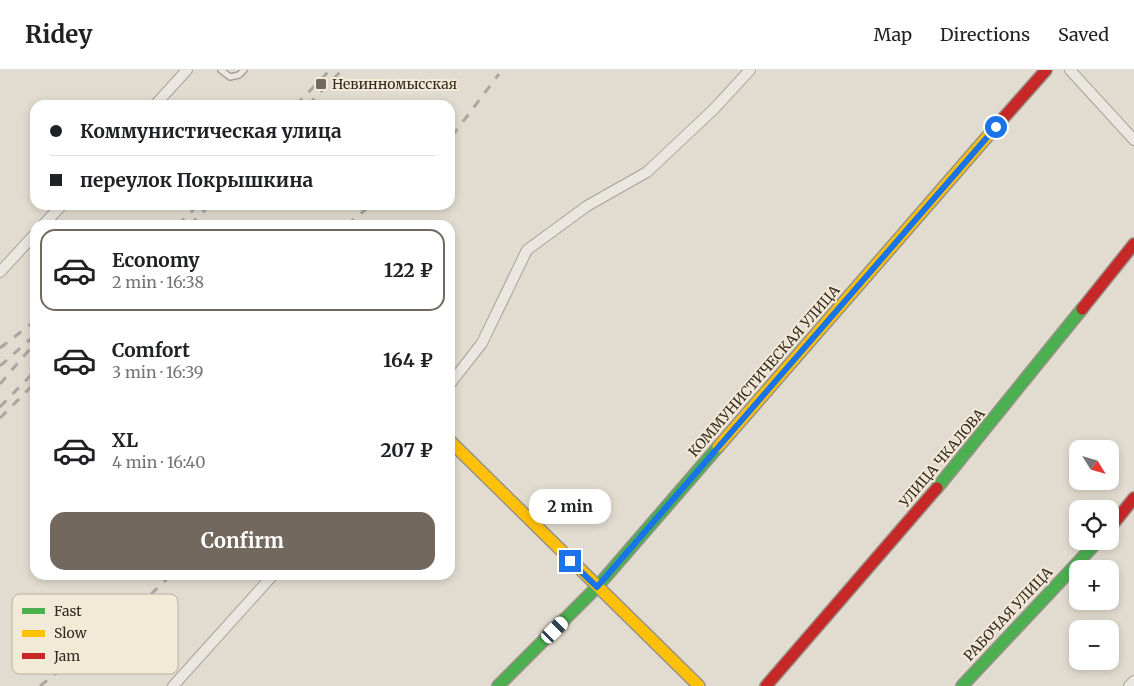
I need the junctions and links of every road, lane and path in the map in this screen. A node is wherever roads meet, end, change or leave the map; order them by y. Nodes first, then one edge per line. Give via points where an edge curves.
1 (187, 70) edge
2 (220, 70) edge
3 (244, 70) edge
4 (750, 70) edge
5 (1046, 70) edge
6 (1070, 70) edge
7 (159, 100) edge
8 (1134, 140) edge
9 (57, 210) edge
10 (48, 220) edge
11 (30, 239) edge
12 (1134, 244) edge
13 (0, 272) edge
14 (455, 378) edge
15 (455, 446) edge
16 (1134, 498) edge
17 (1119, 517) edge
18 (1090, 550) edge
19 (269, 580) edge
20 (597, 587) junction
21 (1134, 681) edge
22 (173, 686) edge
23 (498, 686) edge
24 (699, 686) edge
25 (766, 686) edge
26 (962, 686) edge
27 (1129, 686) edge

1 - 7 street
2 - 3 lane via 230,77
4 - 14 street via 647,172 587,206 527,250 482,343
5 - 20 street, КОММУНИСТИЧЕСКАЯ УЛИЦА
6 - 8 street
9 - 10 street
11 - 13 street
12 - 25 street, УЛИЦА ЧКАЛОВА via 1001,412
15 - 20 street
16 - 17 street
18 - 26 street, РАБОЧАЯ УЛИЦА
19 - 22 street
20 - 23 street, КОММУНИСТИЧЕСКАЯ УЛИЦА
20 - 24 street
21 - 27 street

